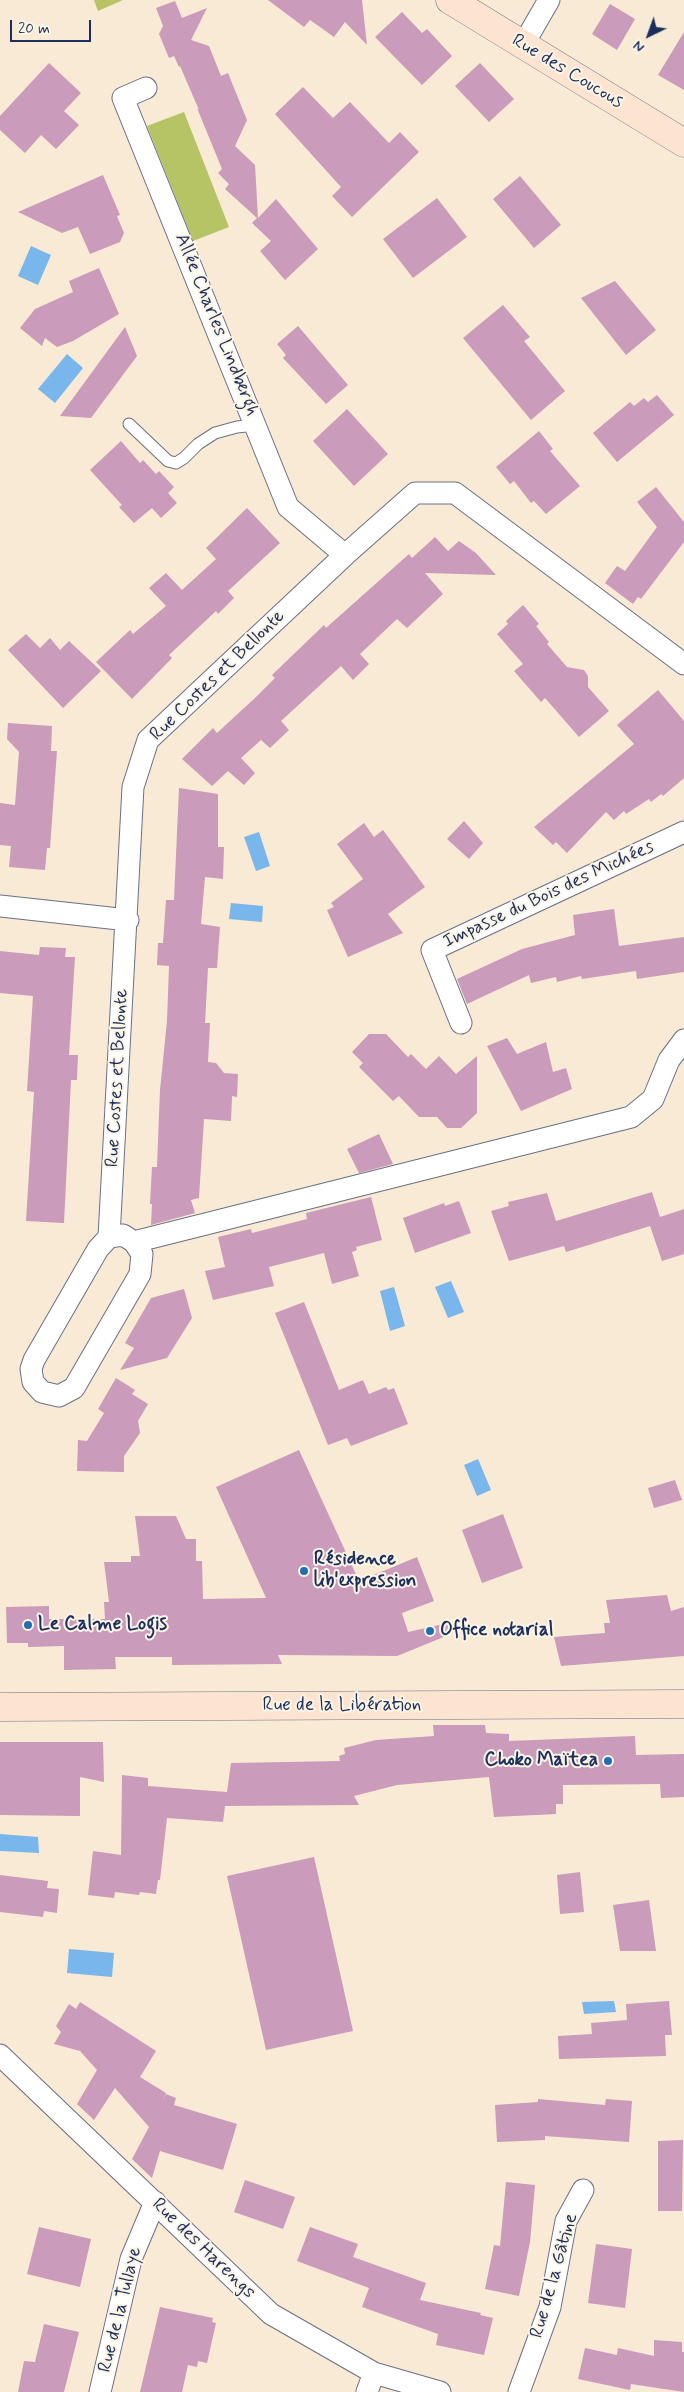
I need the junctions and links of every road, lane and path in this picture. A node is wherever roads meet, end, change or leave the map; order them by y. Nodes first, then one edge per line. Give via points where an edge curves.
1 (450, 0) edge
2 (549, 0) edge
3 (523, 45) junction
4 (146, 88) dead end
5 (684, 143) edge
6 (129, 424) dead end
7 (256, 424) junction
8 (345, 555) junction
9 (684, 664) edge
10 (684, 832) edge
11 (0, 906) edge
12 (128, 920) junction
13 (462, 1023) dead end
14 (684, 1040) edge
15 (109, 1238) junction
16 (134, 1242) junction
17 (684, 1704) edge
18 (0, 1707) edge
19 (0, 2055) edge
20 (583, 2190) dead end
21 (155, 2202) junction
22 (370, 2382) edge
23 (100, 2392) edge
24 (440, 2392) edge
25 (519, 2392) edge

1 - 3 street, Rue des Coucous
2 - 3 street
3 - 5 street, Rue des Coucous
4 - 7 street, Allée Charles Lindbergh via 123,98
6 - 7 lane via 168,461 176,463 215,433
7 - 8 street, Allée Charles Lindbergh via 288,507
8 - 9 street, Rue Costes et Bellonte via 415,493 455,493
8 - 12 street, Rue Costes et Bellonte via 148,740 133,787
10 - 13 street, Impasse du Bois des Michées via 432,950
11 - 12 street
12 - 15 street, Rue Costes et Bellonte
14 - 16 street via 668,1060 653,1100 631,1117
15 - 16 street via 123,1235
15 - 16 street via 98,1249 34,1360 31,1370 34,1382 42,1392 58,1396 74,1388 140,1274 142,1254
17 - 18 street, Rue de la Libération
19 - 21 street, Rue des Harengs
20 - 25 street, Rue de la Gâtine via 566,2221 550,2307
21 - 22 street, Rue des Harengs via 271,2314
21 - 23 street, Rue de la Tullaye via 131,2259
22 - 24 street, Rue des Harengs

